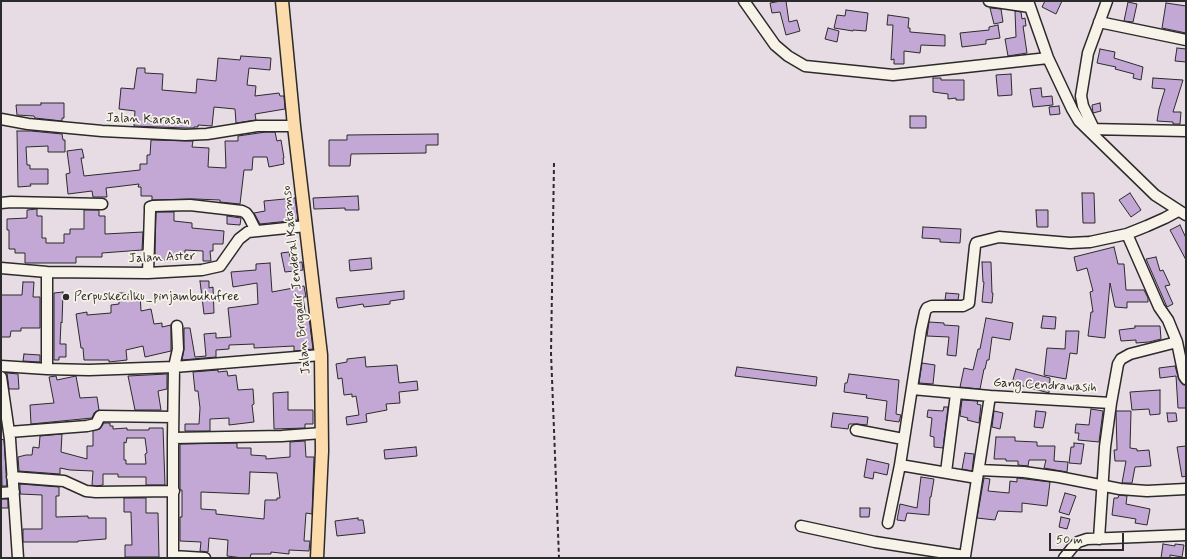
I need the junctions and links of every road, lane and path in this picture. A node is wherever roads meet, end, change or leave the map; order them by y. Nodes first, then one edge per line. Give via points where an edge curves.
1 (282, 1) edge
2 (744, 1) edge
3 (990, 1) edge
4 (1107, 1) edge
5 (1029, 4) edge
6 (1099, 22) junction
7 (1186, 40) edge
8 (1048, 58) junction
9 (1, 119) edge
10 (294, 126) junction
11 (1090, 129) junction
12 (1186, 131) edge
13 (554, 163) dead end
14 (1, 203) edge
15 (102, 204) dead end
16 (1182, 213) edge
17 (306, 226) junction
18 (256, 231) junction
19 (1127, 234) junction
20 (1, 268) edge
21 (47, 272) junction
22 (148, 273) junction
23 (177, 326) dead end
24 (1177, 342) junction
25 (320, 355) junction
26 (1, 366) edge
27 (174, 367) junction
28 (47, 369) junction
29 (1, 377) edge
30 (1186, 379) edge
31 (912, 389) junction
32 (956, 394) junction
33 (990, 396) junction
34 (1111, 403) junction
35 (173, 417) junction
36 (856, 430) dead end
37 (9, 432) junction
38 (322, 433) junction
39 (173, 438) junction
40 (903, 439) junction
41 (900, 464) junction
42 (946, 472) junction
43 (978, 474) junction
44 (12, 477) junction
45 (1103, 486) junction
46 (1186, 489) edge
47 (174, 491) junction
48 (14, 492) junction
49 (1, 493) edge
50 (888, 523) dead end
51 (801, 526) dead end
52 (1186, 535) edge
53 (1099, 539) junction
54 (173, 557) edge
55 (965, 557) edge
56 (18, 558) edge
57 (206, 558) edge
58 (317, 558) edge
59 (559, 558) edge
60 (1064, 558) edge

1 - 10 main road, Jalan Brigadir Jenderal Katamso
2 - 8 street via 775,45 805,66 893,75
3 - 5 street
4 - 6 street
5 - 8 street
6 - 7 street
6 - 11 street via 1088,54 1082,96
8 - 11 street via 1072,110
9 - 10 street, Jalan Karasan via 102,132 185,135 257,126
10 - 17 main road, Jalan Brigadir Jenderal Katamso
11 - 12 street
11 - 16 street via 1155,195
13 - 59 path via 551,353
14 - 15 street
16 - 19 street
17 - 18 street, Jalan Aster
17 - 25 main road, Jalan Brigadir Jenderal Katamso
18 - 22 street, Jalan Aster via 248,232 239,239 220,266 202,270
18 - 22 street via 249,217 242,211 190,205 150,207
19 - 24 street
19 - 31 street via 1090,242 1070,243 999,237 976,244 968,304 930,306 925,312
20 - 21 street, Jalan Aster
21 - 22 street, Jalan Aster
21 - 28 street
23 - 27 street via 178,349
24 - 30 street
24 - 34 street via 1130,354 1121,359
25 - 27 street
25 - 38 main road, Jalan Brigadir Jenderal Katamso
26 - 28 street
27 - 28 street
27 - 35 street
29 - 37 street
31 - 32 street, Gang Cendrawasih
31 - 40 street
32 - 33 street, Gang Cendrawasih
32 - 42 street
33 - 34 street, Gang Cendrawasih
33 - 43 street
34 - 45 street, Gang Cendrawasih
35 - 37 street via 100,416 96,424 87,426
35 - 39 street
36 - 40 street
37 - 44 street
38 - 39 street
38 - 58 main road, Jalan Brigadir Jenderal Katamso
39 - 47 street
40 - 41 street
41 - 42 street
41 - 50 street
42 - 43 street
43 - 45 street via 1024,472
43 - 55 street
44 - 47 street via 64,481 96,492
44 - 48 street
45 - 46 street via 1147,491
45 - 53 street, Gang Cendrawasih
47 - 54 street
48 - 49 street
48 - 56 street
51 - 55 street
52 - 53 street
53 - 60 street via 1078,542
54 - 57 street

